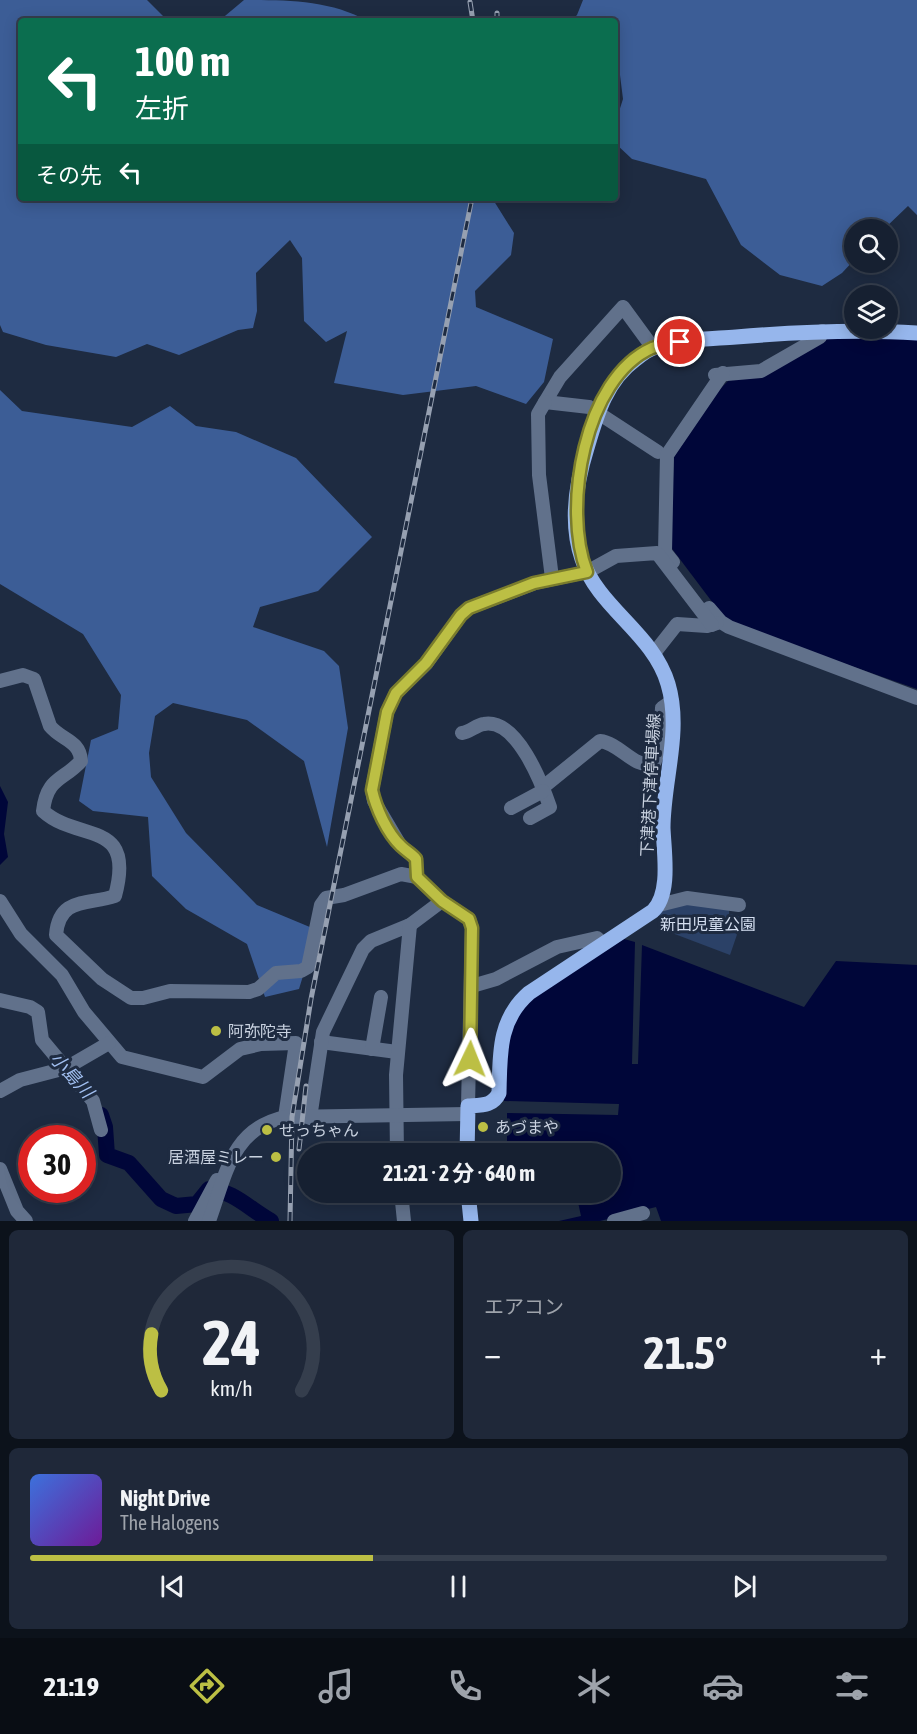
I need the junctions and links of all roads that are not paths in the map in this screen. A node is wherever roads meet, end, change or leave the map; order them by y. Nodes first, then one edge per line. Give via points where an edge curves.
1 (822, 331) junction
2 (917, 333) edge
3 (653, 348) junction
4 (723, 373) junction
5 (545, 402) junction
6 (597, 413) junction
7 (658, 452) junction
8 (657, 553) junction
9 (587, 572) junction
10 (552, 578) junction
11 (716, 623) junction
12 (655, 652) junction
13 (0, 681) edge
14 (917, 699) edge
15 (672, 701) junction
16 (462, 733) dead end
17 (543, 790) junction
18 (511, 808) dead end
19 (530, 818) dead end
20 (417, 877) junction
21 (0, 901) edge
22 (442, 901) junction
23 (659, 905) junction
24 (739, 905) dead end
25 (410, 925) junction
26 (603, 944) junction
27 (472, 986) junction
28 (381, 997) dead end
29 (0, 1000) edge
30 (321, 1042) junction
31 (109, 1043) junction
32 (372, 1049) junction
33 (397, 1052) junction
34 (66, 1068) junction
35 (0, 1091) edge
36 (468, 1110) junction
37 (397, 1116) junction
38 (285, 1117) junction
39 (310, 1118) junction
40 (101, 1130) dead end
41 (397, 1143) edge
42 (467, 1143) edge
43 (0, 1169) edge
44 (226, 1174) junction
45 (402, 1203) edge
46 (469, 1203) edge
47 (643, 1214) dead end
48 (26, 1221) edge
49 (195, 1221) edge
50 (209, 1221) edge
51 (404, 1221) edge
52 (471, 1221) edge
53 (614, 1221) edge

1 - 2 main road, 下津港下津停車場線
1 - 3 main road, 下津港下津停車場線 via 680,342
1 - 4 street via 820,337 761,371
3 - 5 street via 623,307 560,377
3 - 6 main road, 下津港下津停車場線 via 634,360 615,380
4 - 7 street via 711,378
4 - 11 street via 667,454 665,552
5 - 6 street via 589,407
5 - 10 street via 538,414 539,475
6 - 7 street
6 - 9 main road, 下津港下津停車場線 via 576,497 576,531
7 - 8 street
8 - 9 street via 616,556
8 - 11 street
9 - 10 street
9 - 12 main road, 下津港下津停車場線
10 - 20 street via 469,608 426,663 396,693 387,712 372,790 391,832 416,859
11 - 12 street via 677,624
11 - 14 street
12 - 15 main road, 下津港下津停車場線
13 - 20 street via 23,675 34,680 50,726 81,751 81,761 75,768 54,780 43,811 51,818 100,834 111,843 117,853 118,885 115,896 71,905 62,915 56,935 126,996 143,998 170,991 254,991 276,972 308,967 321,905 326,898 401,874
15 - 17 street via 662,708 660,745 654,764 642,764 600,741
15 - 23 main road, 下津港下津停車場線
16 - 17 street via 485,724 506,732 530,759
17 - 18 street
17 - 19 street via 549,809
20 - 22 street
21 - 31 street via 28,942 62,975
22 - 25 street
22 - 27 street via 469,919
23 - 24 street via 687,898
23 - 26 main road
25 - 30 street via 371,941 363,949
25 - 33 street
26 - 27 street via 597,938 557,947 496,979
26 - 36 main road via 520,1000 501,1037 496,1099
27 - 36 street
28 - 32 street
29 - 34 street via 35,1009 42,1040
30 - 32 street
30 - 39 street
31 - 34 street
31 - 38 street via 126,1058 202,1077 240,1049 296,1043
32 - 33 street
33 - 37 street
34 - 35 street via 20,1080
34 - 40 street via 93,1101
36 - 37 street
36 - 42 main road
37 - 39 street
37 - 41 street
38 - 39 street
38 - 44 street via 250,1132
43 - 48 street via 17,1210
44 - 49 street via 216,1180
44 - 50 street
45 - 51 street
46 - 52 main road
47 - 53 street

